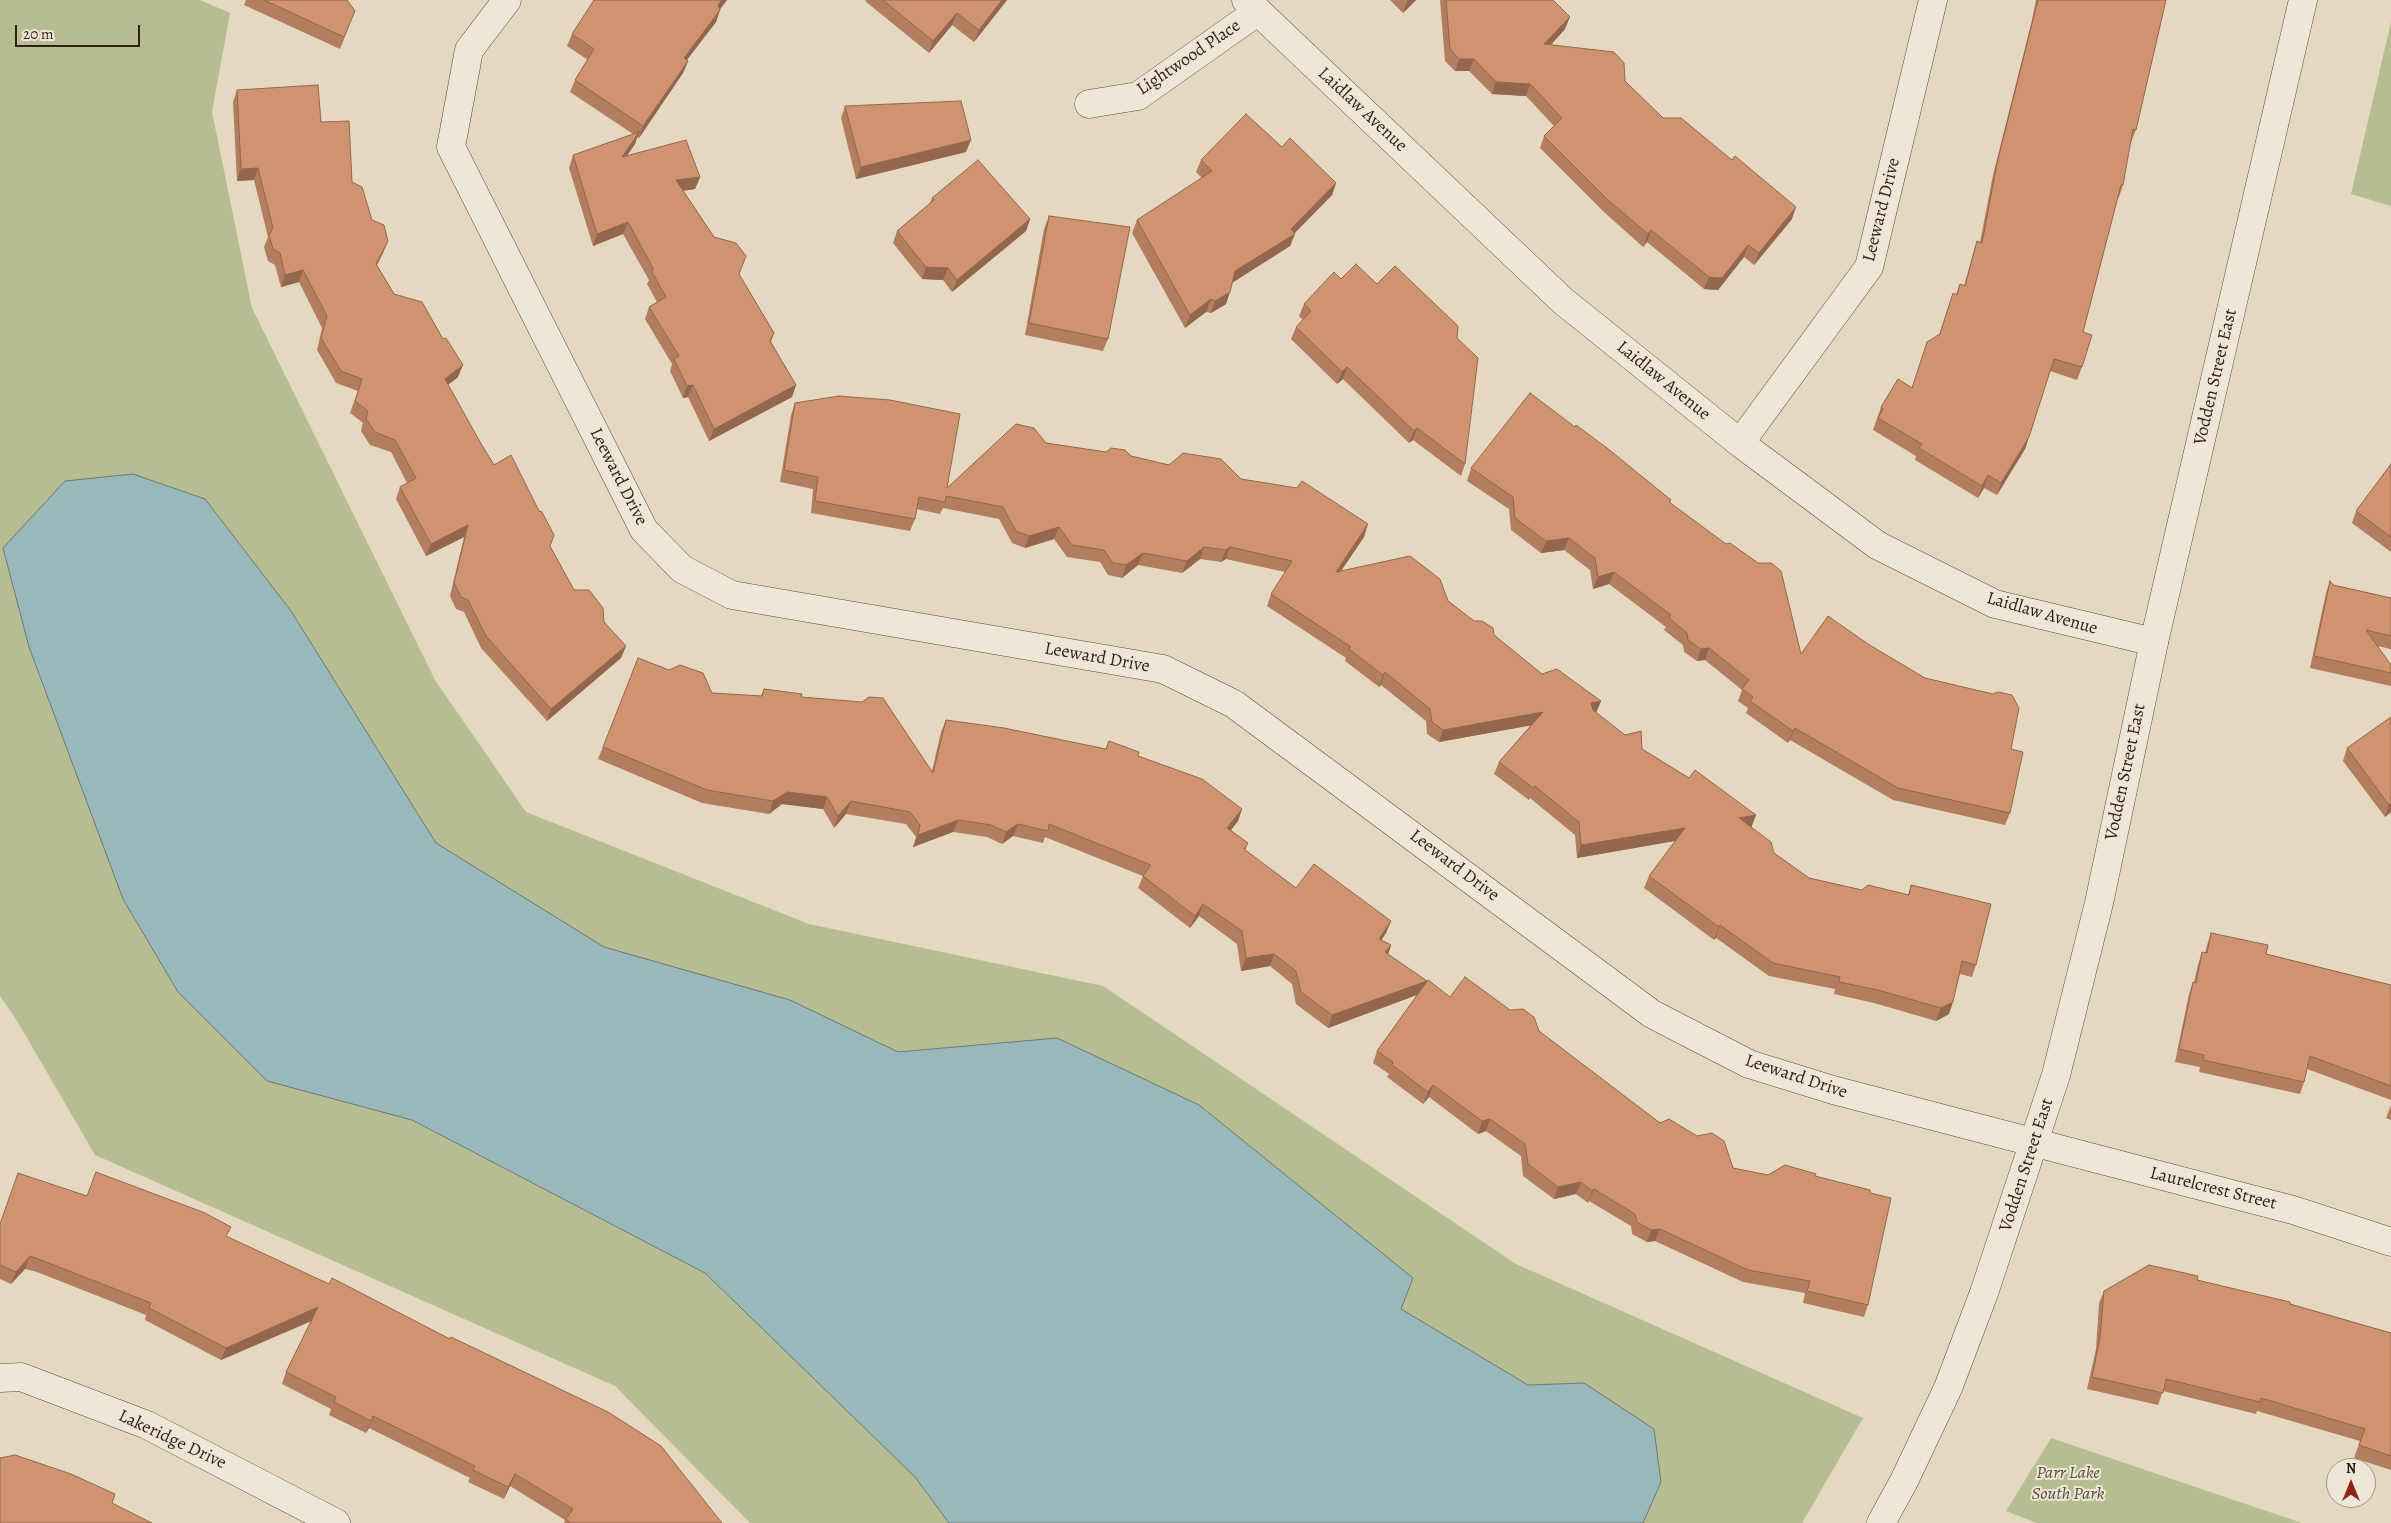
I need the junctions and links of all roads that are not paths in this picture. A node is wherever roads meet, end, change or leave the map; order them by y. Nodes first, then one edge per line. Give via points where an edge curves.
1 (507, 0) edge
2 (1933, 0) edge
3 (2303, 0) edge
4 (1251, 6) edge
5 (1089, 104) dead end
6 (1740, 442) junction
7 (2154, 642) junction
8 (2034, 1142) junction
9 (2391, 1242) edge
10 (0, 1378) edge
11 (336, 1523) edge
12 (1881, 1523) edge

1 - 8 street, Leeward Drive via 469,50 451,147 644,530 682,569 732,595 1163,669 1234,704 1652,1014 1749,1064 1833,1090
2 - 6 street, Leeward Drive via 1869,267
3 - 7 street, Vodden Street East
4 - 5 street, Lightwood Place via 1138,96
4 - 6 street, Laidlaw Avenue via 1564,301
6 - 7 street, Laidlaw Avenue via 1877,545 1995,604
7 - 8 street, Vodden Street East via 2099,903 2056,1075
8 - 9 street, Laurelcrest Street via 2293,1210
8 - 12 street, Vodden Street East via 1984,1293 1948,1388
10 - 11 street, Lakeridge Drive via 21,1377 147,1425

